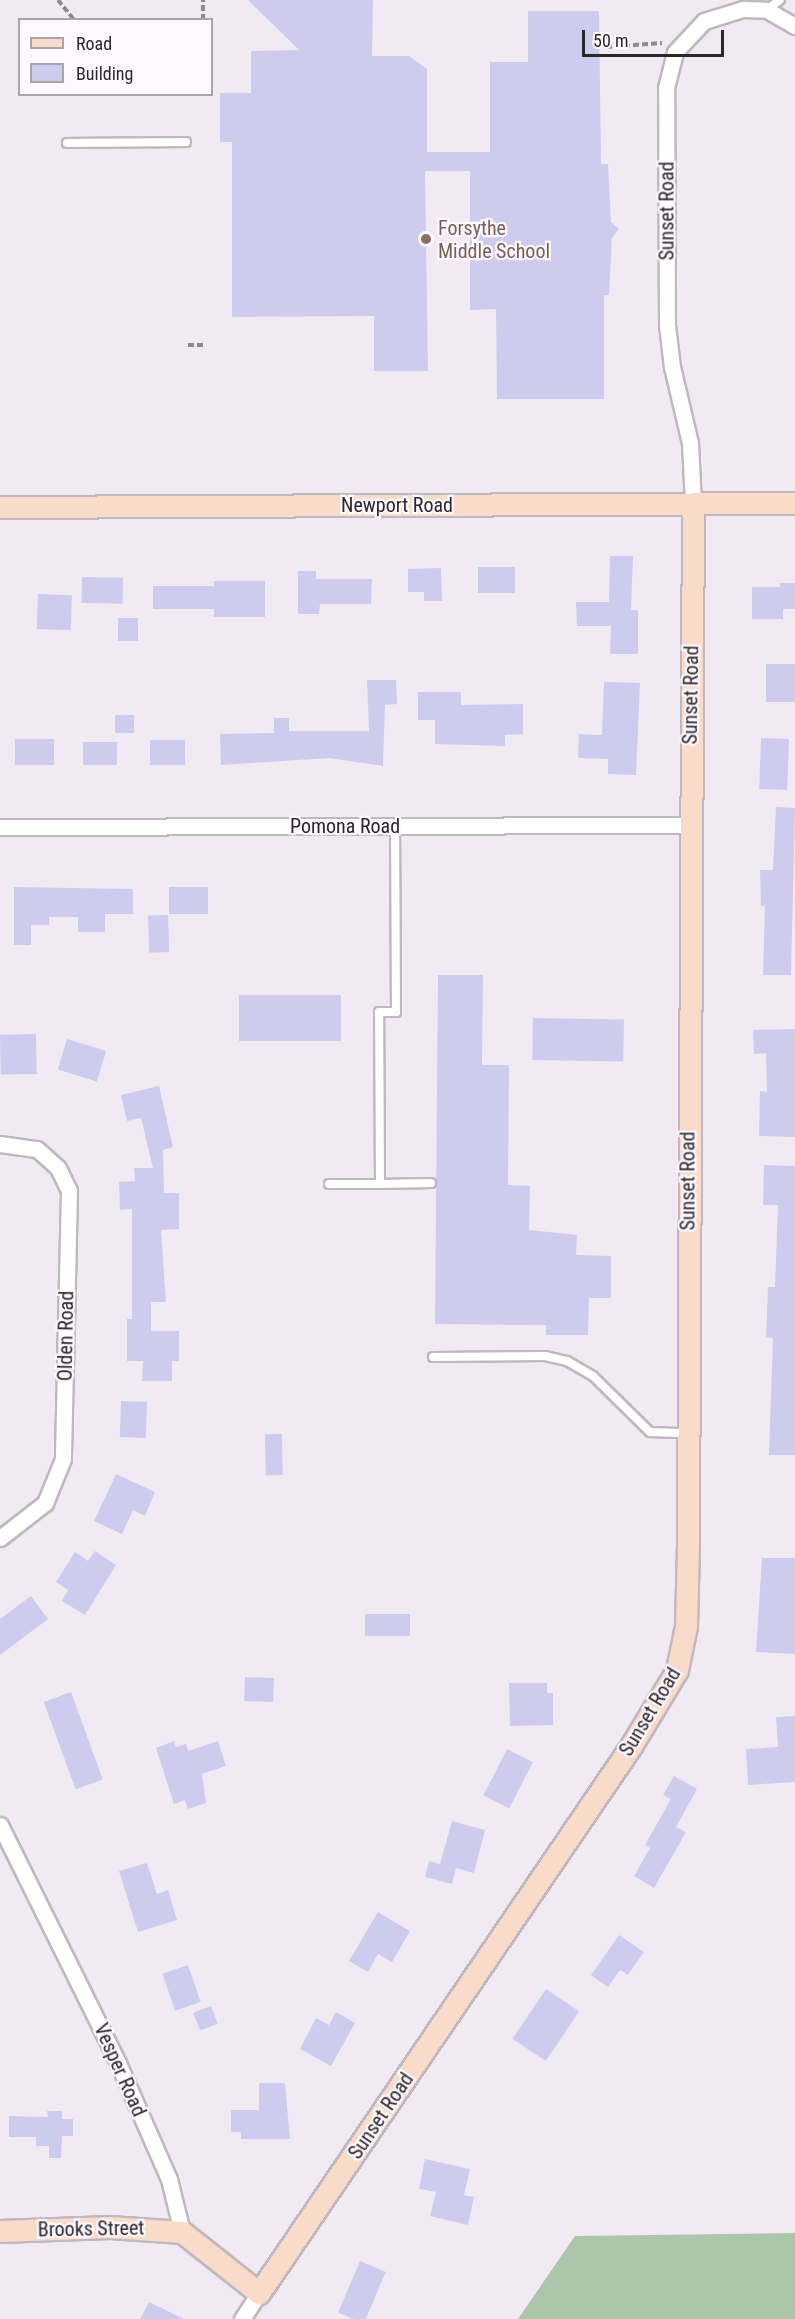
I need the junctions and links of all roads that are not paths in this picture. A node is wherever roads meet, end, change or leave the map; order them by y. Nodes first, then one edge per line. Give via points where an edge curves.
1 (780, 0) edge
2 (767, 10) junction
3 (795, 26) edge
4 (186, 142) dead end
5 (68, 143) dead end
6 (795, 503) edge
7 (693, 504) junction
8 (0, 507) edge
9 (689, 825) junction
10 (395, 826) junction
11 (0, 827) edge
12 (5, 1144) edge
13 (329, 1184) dead end
14 (380, 1184) junction
15 (431, 1184) dead end
16 (433, 1357) dead end
17 (688, 1434) junction
18 (0, 1538) edge
19 (0, 1825) edge
20 (0, 2231) edge
21 (182, 2232) junction
22 (259, 2293) junction
23 (242, 2319) edge

1 - 2 lane
2 - 3 street
2 - 7 street, Sunset Road via 743,9 704,21 675,52 666,88 668,325 672,367 690,443
4 - 5 lane
6 - 7 street, Newport Road
7 - 8 street, Newport Road
7 - 9 street, Sunset Road
9 - 10 street, Pomona Road
9 - 17 street, Sunset Road
10 - 11 street, Pomona Road
10 - 14 lane via 396,1012 379,1012
12 - 18 street, Olden Road via 37,1149 58,1168 69,1191 63,1459 45,1503
13 - 14 lane
14 - 15 lane
16 - 17 lane via 545,1356 567,1361 593,1376 650,1432
17 - 22 street, Sunset Road via 686,1626 677,1670 624,1756
19 - 21 street, Vesper Road via 118,2063 169,2180
20 - 21 street, Brooks Street via 144,2227
21 - 22 street
22 - 23 street, Sunset Road

